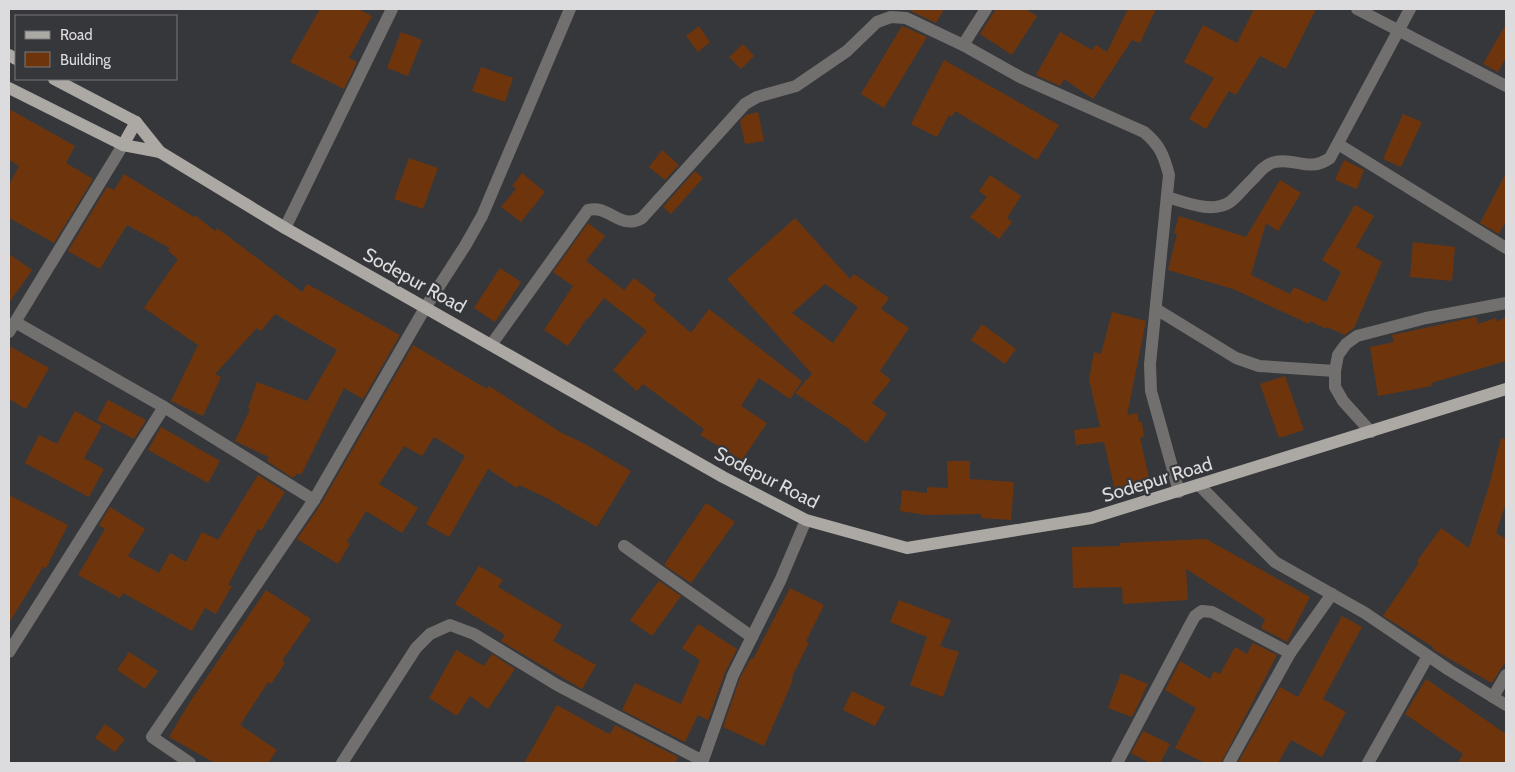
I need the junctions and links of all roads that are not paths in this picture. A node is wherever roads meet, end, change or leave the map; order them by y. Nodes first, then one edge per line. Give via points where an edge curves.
1 (392, 9) edge
2 (570, 9) edge
3 (986, 9) edge
4 (1357, 9) edge
5 (1410, 9) edge
6 (1398, 30) junction
7 (963, 45) junction
8 (56, 80) edge
9 (1506, 86) edge
10 (9, 88) edge
11 (136, 122) junction
12 (1338, 144) junction
13 (123, 145) junction
14 (160, 152) junction
15 (1166, 197) junction
16 (285, 228) junction
17 (1506, 248) edge
18 (1506, 303) edge
19 (425, 308) junction
20 (1156, 309) junction
21 (12, 327) edge
22 (491, 345) junction
23 (1335, 370) junction
24 (1506, 390) edge
25 (164, 407) junction
26 (1371, 432) junction
27 (1200, 486) junction
28 (1178, 492) junction
29 (314, 500) junction
30 (806, 520) junction
31 (624, 546) dead end
32 (1332, 594) junction
33 (752, 637) junction
34 (9, 652) edge
35 (1290, 653) junction
36 (1428, 656) junction
37 (1506, 676) edge
38 (1493, 697) junction
39 (1506, 706) edge
40 (703, 762) edge
41 (190, 763) edge
42 (342, 763) edge
43 (1117, 763) edge
44 (1228, 763) edge
45 (1368, 763) edge

1 - 16 street
2 - 19 street via 482,216
3 - 7 street
4 - 6 street
5 - 6 street
6 - 9 street
6 - 12 street
7 - 15 street via 1022,78 1144,132 1163,152 1169,175
7 - 22 street via 906,18 891,17 877,22 847,51 796,86 757,97 745,104 642,218 629,223 603,209 588,210
8 - 11 main road, Sodepur Road
10 - 13 main road, Sodepur Road
11 - 13 main road
11 - 14 main road, Sodepur Road
12 - 15 street via 1330,158 1321,164 1276,161 1266,165 1229,203 1216,207 1200,206
12 - 17 street
13 - 14 main road, Sodepur Road
13 - 21 street
14 - 16 main road, Sodepur Road
15 - 20 street
16 - 19 main road, Sodepur Road
18 - 23 street via 1426,318 1357,336 1338,355
19 - 22 main road, Sodepur Road
19 - 29 street
20 - 23 street via 1236,358 1259,366
20 - 28 street via 1150,364 1152,392
21 - 25 street
22 - 30 main road, Sodepur Road via 722,477
23 - 26 street via 1335,387 1343,401
24 - 26 main road, Sodepur Road
25 - 29 street
25 - 34 street
26 - 27 main road, Sodepur Road
27 - 28 main road, Sodepur Road
27 - 32 street via 1275,562
28 - 30 main road, Sodepur Road via 1091,518 907,548
29 - 41 street via 152,737
30 - 33 street
31 - 33 street
32 - 35 street
32 - 36 street
33 - 40 street via 733,675
35 - 43 street via 1212,612 1202,611 1190,625
35 - 44 street
36 - 38 street
36 - 45 street
37 - 38 street
38 - 39 street
40 - 42 street via 557,685 474,634 450,625 430,634 416,648

